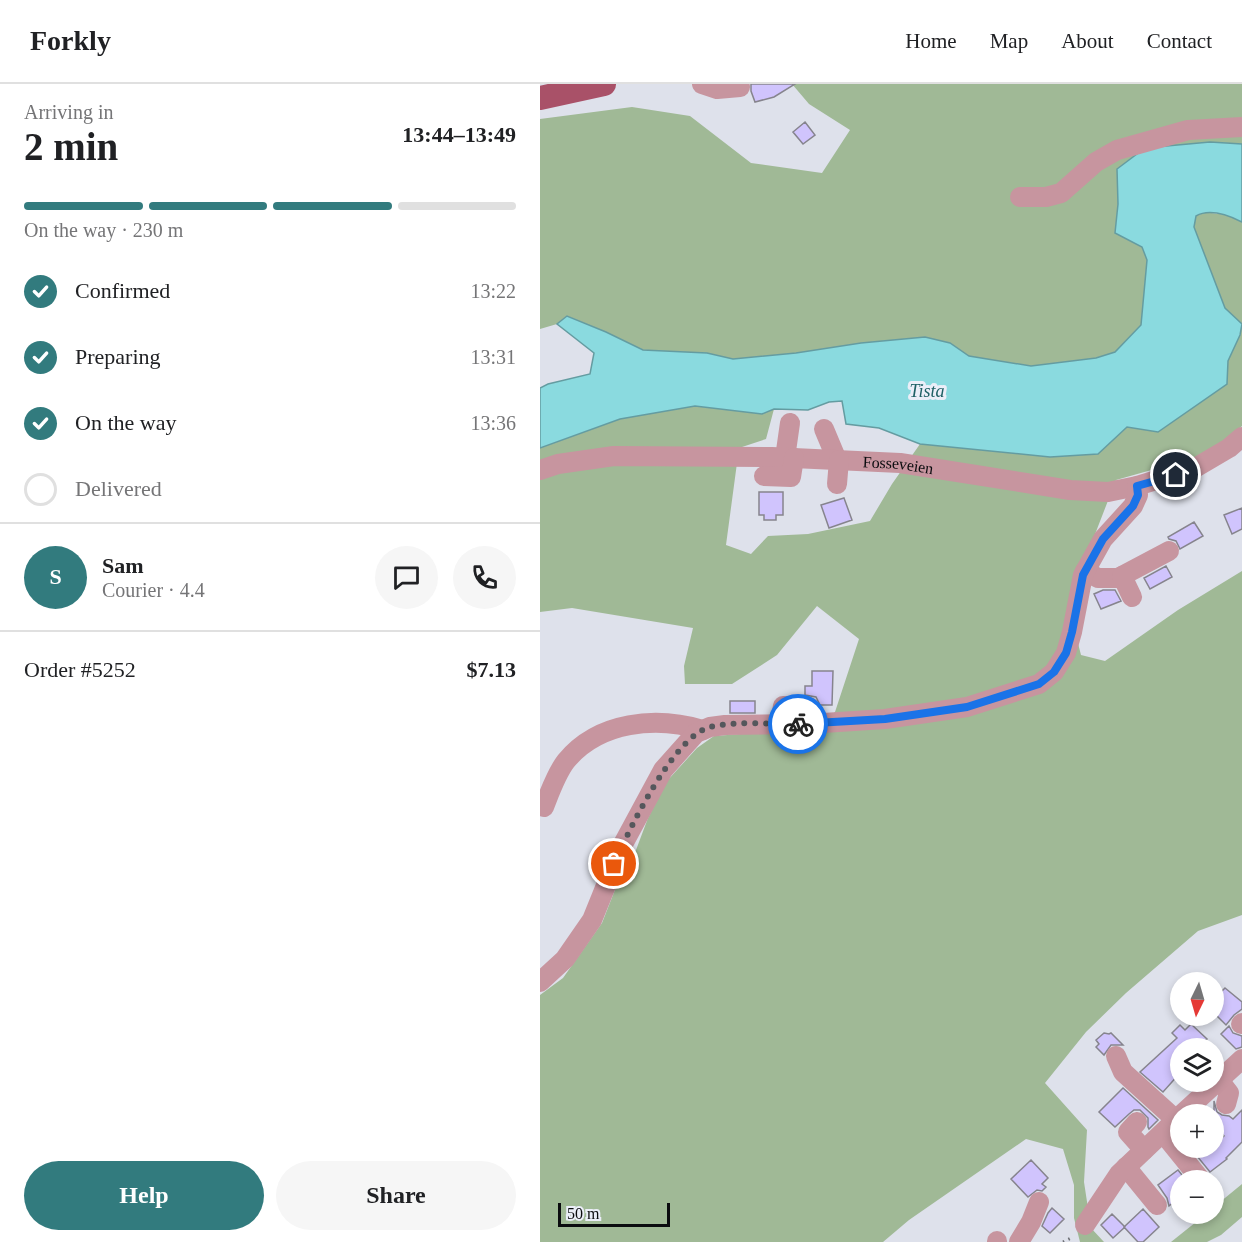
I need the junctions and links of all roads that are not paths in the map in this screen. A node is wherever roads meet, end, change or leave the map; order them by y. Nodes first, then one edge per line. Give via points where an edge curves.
1 (604, 84) edge
2 (702, 84) edge
3 (740, 87) dead end
4 (540, 98) edge
5 (1242, 128) edge
6 (1020, 197) dead end
7 (790, 423) dead end
8 (824, 429) dead end
9 (1242, 437) edge
10 (790, 458) junction
11 (838, 460) junction
12 (540, 470) edge
13 (764, 476) dead end
14 (837, 483) dead end
15 (1137, 486) junction
16 (1169, 551) dead end
17 (1085, 571) junction
18 (1122, 576) junction
19 (1132, 597) dead end
20 (809, 707) dead end
21 (780, 724) junction
22 (703, 730) junction
23 (544, 807) dead end
24 (540, 982) edge
25 (1116, 1056) dead end
26 (1242, 1059) edge
27 (1224, 1070) edge
28 (1224, 1081) edge
29 (1202, 1092) edge
30 (1191, 1104) edge
31 (1226, 1104) dead end
32 (1170, 1116) edge
33 (1137, 1122) dead end
34 (1170, 1126) edge
35 (1144, 1150) junction
36 (1126, 1167) junction
37 (1039, 1202) dead end
38 (1157, 1205) dead end
39 (1095, 1217) dead end
40 (1019, 1242) edge

1 - 4 main road
2 - 3 street via 717,89
5 - 6 street via 1188,130 1117,150 1096,162 1061,193
7 - 10 street
8 - 11 street
9 - 15 street, Fosseveien via 1195,468
10 - 11 street, Fosseveien
10 - 12 street, Fosseveien via 614,456
10 - 13 street via 791,477
11 - 14 street
11 - 15 street, Fosseveien via 900,463 1070,490 1108,492
15 - 17 street via 1133,506 1103,539
16 - 18 street
17 - 18 street via 1098,578
17 - 21 street via 1066,653 1054,672 1039,684 967,707 885,719
18 - 19 street
20 - 21 street via 783,706
21 - 22 street via 725,725
22 - 23 street via 683,724 650,723 618,727 597,736 580,746 564,763
22 - 24 street via 663,770 622,846 592,920 565,959
25 - 32 street via 1124,1072
26 - 27 street
28 - 31 street via 1229,1093
29 - 30 street
33 - 35 street via 1128,1132
34 - 35 street
35 - 36 street
36 - 38 street
36 - 39 street
37 - 40 street

